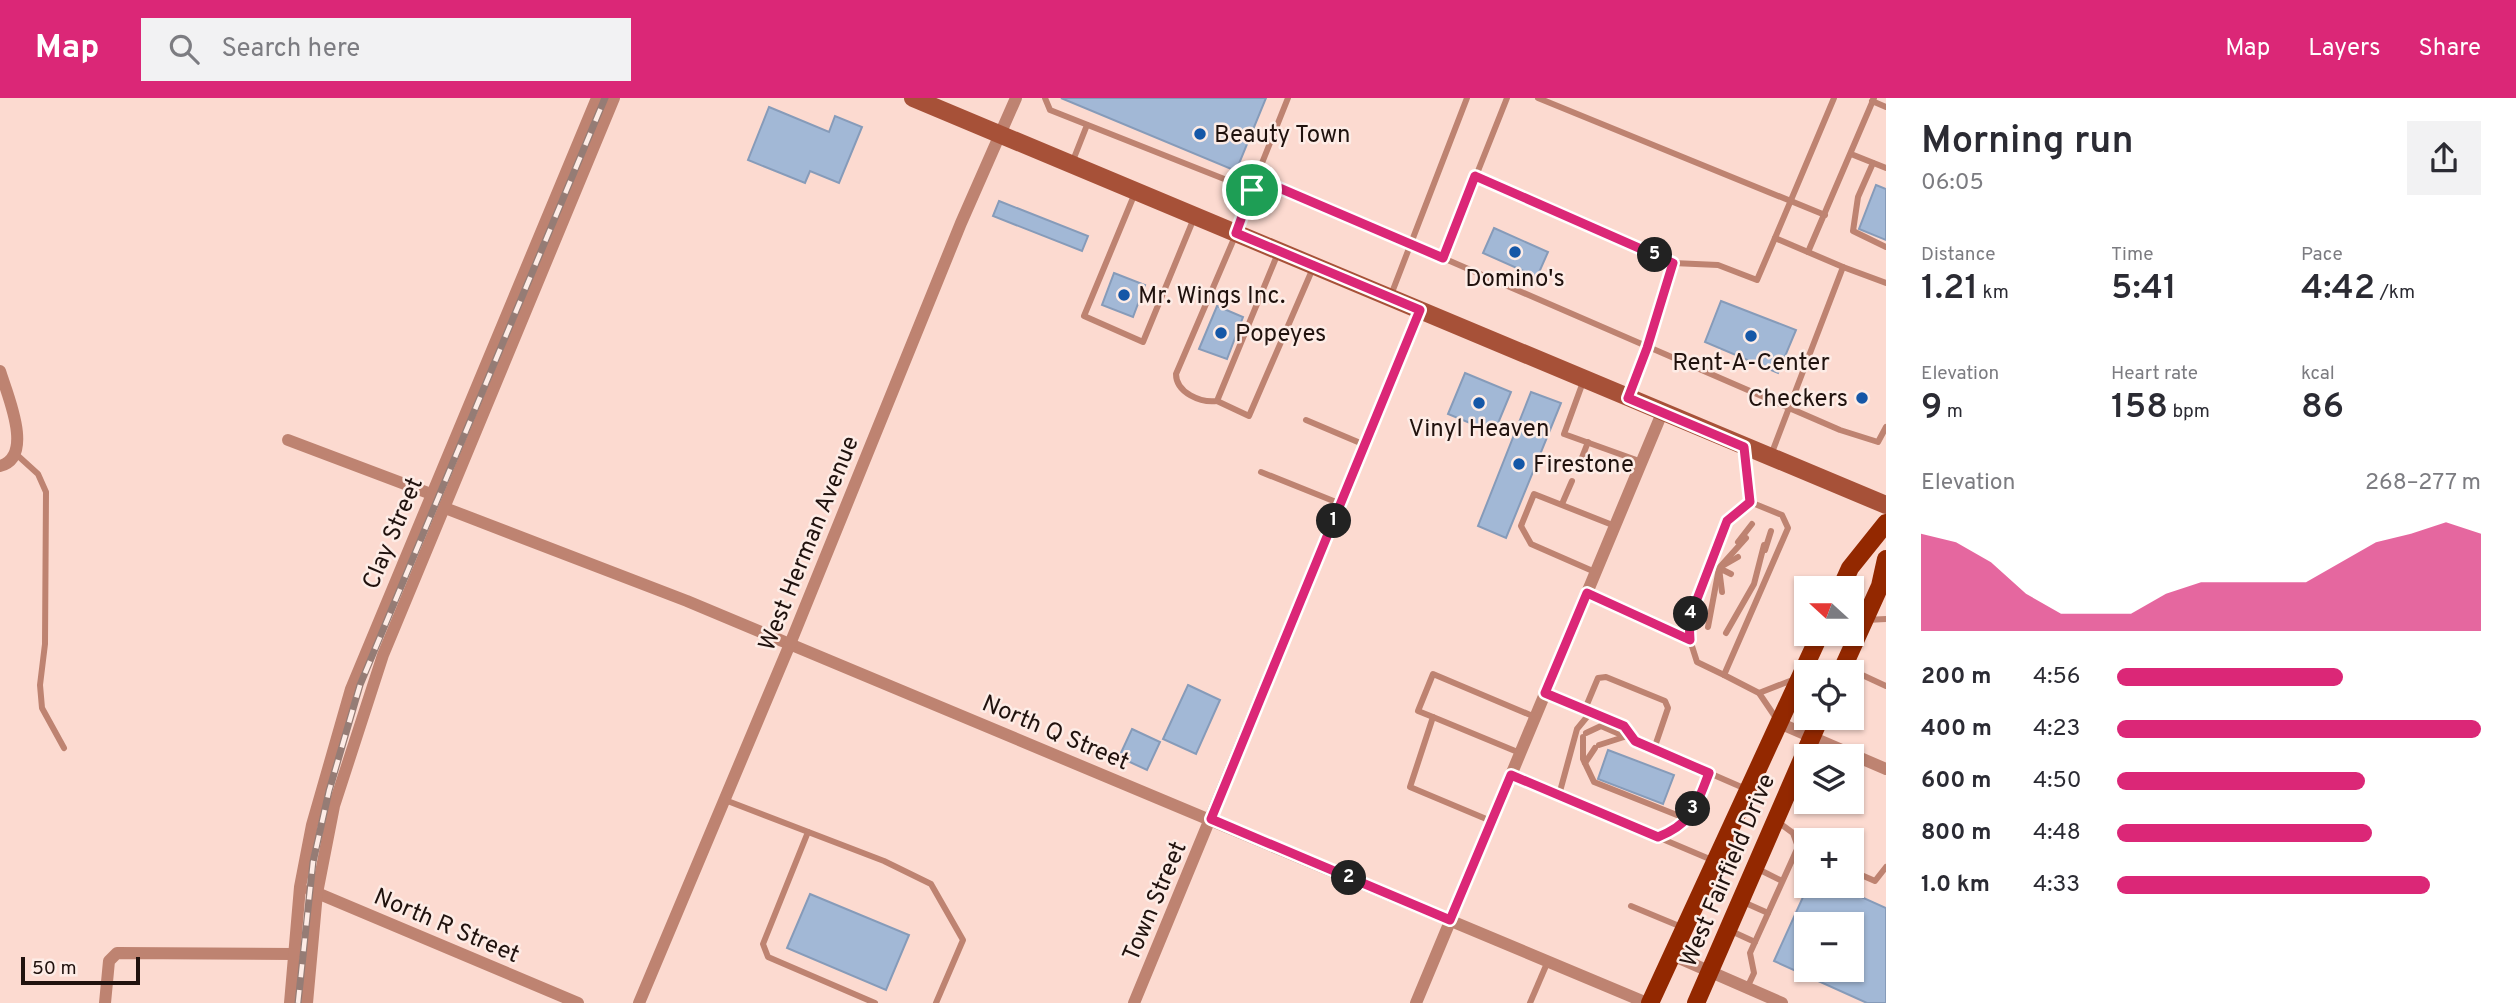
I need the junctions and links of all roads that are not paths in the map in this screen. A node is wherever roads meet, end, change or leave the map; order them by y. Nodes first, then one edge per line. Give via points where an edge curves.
1 (597, 98) edge
2 (614, 98) edge
3 (913, 98) edge
4 (1017, 98) edge
5 (1045, 98) edge
6 (1288, 98) edge
7 (1467, 98) edge
8 (1507, 98) edge
9 (1538, 98) edge
10 (1834, 98) edge
11 (1873, 100) edge
12 (944, 104) edge
13 (1886, 107) edge
14 (1087, 125) junction
15 (1000, 135) junction
16 (1851, 154) junction
17 (1873, 163) junction
18 (1072, 164) junction
19 (1886, 168) edge
20 (1475, 176) junction
21 (1256, 178) junction
22 (1252, 190) junction
23 (1136, 191) junction
24 (1790, 201) junction
25 (1825, 215) junction
26 (1195, 216) junction
27 (1236, 233) junction
28 (1775, 238) junction
29 (1411, 244) junction
30 (1886, 247) edge
31 (1278, 251) junction
32 (1808, 252) junction
33 (1443, 258) junction
34 (1673, 263) junction
35 (1314, 266) junction
36 (1843, 267) junction
37 (1886, 283) edge
38 (1390, 298) junction
39 (1420, 310) junction
40 (1647, 348) junction
41 (0, 371) edge
42 (1584, 379) junction
43 (1628, 398) junction
44 (1217, 401) junction
45 (1789, 408) junction
46 (1662, 413) junction
47 (1306, 420) dead end
48 (1886, 427) edge
49 (288, 440) dead end
50 (1588, 442) junction
51 (1365, 445) junction
52 (1744, 447) junction
53 (14, 456) junction
54 (1770, 457) junction
55 (1581, 460) dead end
56 (1642, 462) junction
57 (0, 466) edge
58 (1261, 472) dead end
59 (1572, 481) dead end
60 (431, 494) junction
61 (1750, 502) junction
62 (1341, 504) junction
63 (1562, 504) junction
64 (1886, 505) edge
65 (445, 508) junction
66 (1886, 523) edge
67 (1752, 524) dead end
68 (1615, 526) junction
69 (1771, 531) dead end
70 (1746, 538) dead end
71 (1764, 545) dead end
72 (1738, 557) dead end
73 (1886, 559) edge
74 (1709, 563) junction
75 (1756, 565) dead end
76 (1719, 568) junction
77 (1596, 573) junction
78 (1731, 574) dead end
79 (1846, 576) edge
80 (1752, 582) junction
81 (1762, 587) junction
82 (1883, 589) edge
83 (1722, 592) dead end
84 (1587, 593) junction
85 (1741, 600) dead end
86 (1714, 611) dead end
87 (1732, 618) dead end
88 (1886, 619) edge
89 (1865, 620) junction
90 (1708, 627) dead end
91 (1726, 634) dead end
92 (1690, 640) junction
93 (790, 644) junction
94 (1846, 660) edge
95 (1724, 676) junction
96 (1864, 677) edge
97 (1794, 679) edge
98 (1886, 685) edge
99 (1794, 690) edge
100 (1545, 693) junction
101 (1759, 693) junction
102 (1588, 710) junction
103 (1433, 717) junction
104 (1535, 718) junction
105 (1779, 723) junction
106 (1815, 730) edge
107 (1812, 736) junction
108 (1624, 737) junction
109 (1635, 741) junction
110 (64, 748) dead end
111 (1654, 749) junction
112 (1520, 753) junction
113 (1585, 763) junction
114 (1886, 768) edge
115 (1709, 773) junction
116 (1511, 775) junction
117 (1748, 790) junction
118 (1559, 795) junction
119 (724, 800) junction
120 (1211, 819) junction
121 (1687, 819) junction
122 (1491, 821) junction
123 (1775, 821) junction
124 (808, 832) junction
125 (1794, 836) edge
126 (1658, 837) junction
127 (1794, 856) edge
128 (1715, 861) junction
129 (1886, 866) edge
130 (1755, 867) junction
131 (1864, 876) edge
132 (1782, 881) junction
133 (300, 887) junction
134 (317, 893) junction
135 (1740, 901) junction
136 (1631, 906) dead end
137 (1768, 913) junction
138 (1450, 920) junction
139 (1684, 928) junction
140 (1728, 930) junction
141 (1755, 942) junction
142 (293, 954) junction
143 (1672, 955) junction
144 (1548, 961) junction
145 (1710, 972) junction
146 (1747, 988) junction
147 (105, 1003) edge
148 (290, 1003) edge
149 (307, 1003) edge
150 (578, 1003) edge
151 (639, 1003) edge
152 (874, 1003) edge
153 (936, 1003) edge
154 (1134, 1003) edge
155 (1416, 1003) edge
156 (1530, 1003) edge
157 (1648, 1003) edge
158 (1696, 1003) edge
159 (1782, 1003) edge

1 - 60 street, Clay Street
2 - 65 street, Clay Street
3 - 12 main road
4 - 15 street, West Herman Avenue
5 - 14 lane via 1050,110
6 - 21 lane
7 - 29 lane
8 - 20 lane
9 - 24 lane
10 - 24 lane
11 - 13 lane
11 - 16 lane
12 - 15 main road
14 - 18 lane
14 - 22 lane
15 - 18 main road
15 - 93 street, West Herman Avenue
16 - 17 lane
16 - 25 lane
17 - 19 lane
17 - 30 lane via 1858,197 1853,231
18 - 23 main road
20 - 33 lane
20 - 34 lane
21 - 22 lane
21 - 29 lane
22 - 27 lane
23 - 26 main road
23 - 26 lane via 1084,316 1143,342
24 - 25 lane
24 - 28 lane
25 - 32 lane
26 - 27 main road
27 - 31 main road
27 - 44 lane via 1176,374 1181,390 1207,402
28 - 32 lane
28 - 34 lane via 1757,280 1718,265
29 - 33 lane
29 - 38 lane
31 - 35 main road
31 - 44 lane
32 - 36 lane
33 - 40 lane
34 - 40 lane
35 - 38 main road
35 - 44 lane via 1248,416
36 - 37 lane
36 - 45 lane
38 - 39 main road
39 - 42 main road
39 - 51 street, Town Street
40 - 43 lane
40 - 45 lane
41 - 53 street via 15,422
42 - 43 main road
42 - 50 lane via 1564,434
43 - 46 main road
45 - 48 lane via 1878,442
45 - 54 lane
46 - 52 main road
46 - 56 street
47 - 51 lane
49 - 60 street
50 - 55 lane
50 - 56 lane
51 - 62 street, Town Street
52 - 54 main road
52 - 61 lane
53 - 57 street
53 - 110 lane via 38,474 46,492 45,644 40,685 43,708
54 - 64 main road
56 - 68 street
58 - 62 lane
59 - 63 lane
60 - 133 street, Clay Street via 351,689 312,825
61 - 74 lane via 1727,521
61 - 81 lane via 1782,515 1788,528
62 - 120 street, Town Street
63 - 68 lane
63 - 77 lane via 1534,494 1521,526 1531,544
65 - 93 street, North Q Street
65 - 134 street, Clay Street via 360,720 334,806
66 - 79 main road
67 - 76 lane
68 - 77 street
69 - 80 lane
70 - 76 lane
71 - 80 lane
72 - 76 lane
73 - 82 main road
74 - 76 lane
74 - 92 lane via 1689,620
75 - 80 lane
76 - 78 lane
76 - 83 lane
76 - 86 lane
76 - 90 lane
77 - 84 street
80 - 81 lane
80 - 85 lane
80 - 87 lane
80 - 91 lane
81 - 95 lane
82 - 89 main road
84 - 92 lane
84 - 100 street
88 - 89 lane
89 - 94 main road
92 - 95 lane via 1697,662
93 - 119 street, West Herman Avenue
93 - 120 street, North Q Street
95 - 101 lane
96 - 98 lane
97 - 101 lane
99 - 105 main road, West Fairfield Drive
100 - 102 lane
100 - 104 street
101 - 105 lane
102 - 109 lane via 1624,726
102 - 111 lane via 1598,678 1606,677 1665,701 1668,708
102 - 118 lane via 1577,729
103 - 104 lane via 1418,711 1433,674
103 - 112 lane
103 - 122 lane via 1410,786
104 - 112 street
105 - 107 street
105 - 117 main road, West Fairfield Drive
106 - 107 main road, West Fairfield Drive
107 - 114 street
107 - 123 main road, West Fairfield Drive
108 - 109 lane
108 - 113 lane via 1597,747
108 - 113 lane via 1601,726 1584,735
109 - 111 lane
111 - 115 lane
112 - 116 street
113 - 121 lane via 1594,782
115 - 117 lane
115 - 121 lane
116 - 118 lane
116 - 122 street
117 - 128 main road, West Fairfield Drive
118 - 126 lane
119 - 124 lane
119 - 151 street, West Herman Avenue
120 - 138 street, North Q Street
120 - 154 street, Town Street
121 - 126 lane via 1680,828
122 - 138 street
123 - 125 lane
123 - 130 main road, West Fairfield Drive
124 - 152 lane via 763,944 768,957
124 - 153 lane via 931,884 963,940
126 - 128 lane
127 - 132 lane
128 - 139 main road, West Fairfield Drive
129 - 131 lane via 1875,881
130 - 132 lane
130 - 135 main road, West Fairfield Drive
132 - 137 lane
133 - 134 street, North R Street
133 - 142 street, Clay Street
134 - 149 street, Clay Street
134 - 150 street, North R Street
135 - 137 lane
135 - 140 main road, West Fairfield Drive
136 - 139 lane
137 - 141 lane
138 - 144 street, North Q Street
138 - 155 street
139 - 143 main road, West Fairfield Drive
140 - 141 lane
140 - 145 main road, West Fairfield Drive
141 - 146 lane via 1750,953 1754,973
142 - 147 street via 117,953 109,961
142 - 148 street, Clay Street
143 - 145 street
143 - 157 main road, West Fairfield Drive
144 - 156 lane
144 - 157 street, North Q Street
145 - 146 street
145 - 158 main road, West Fairfield Drive
146 - 159 street

